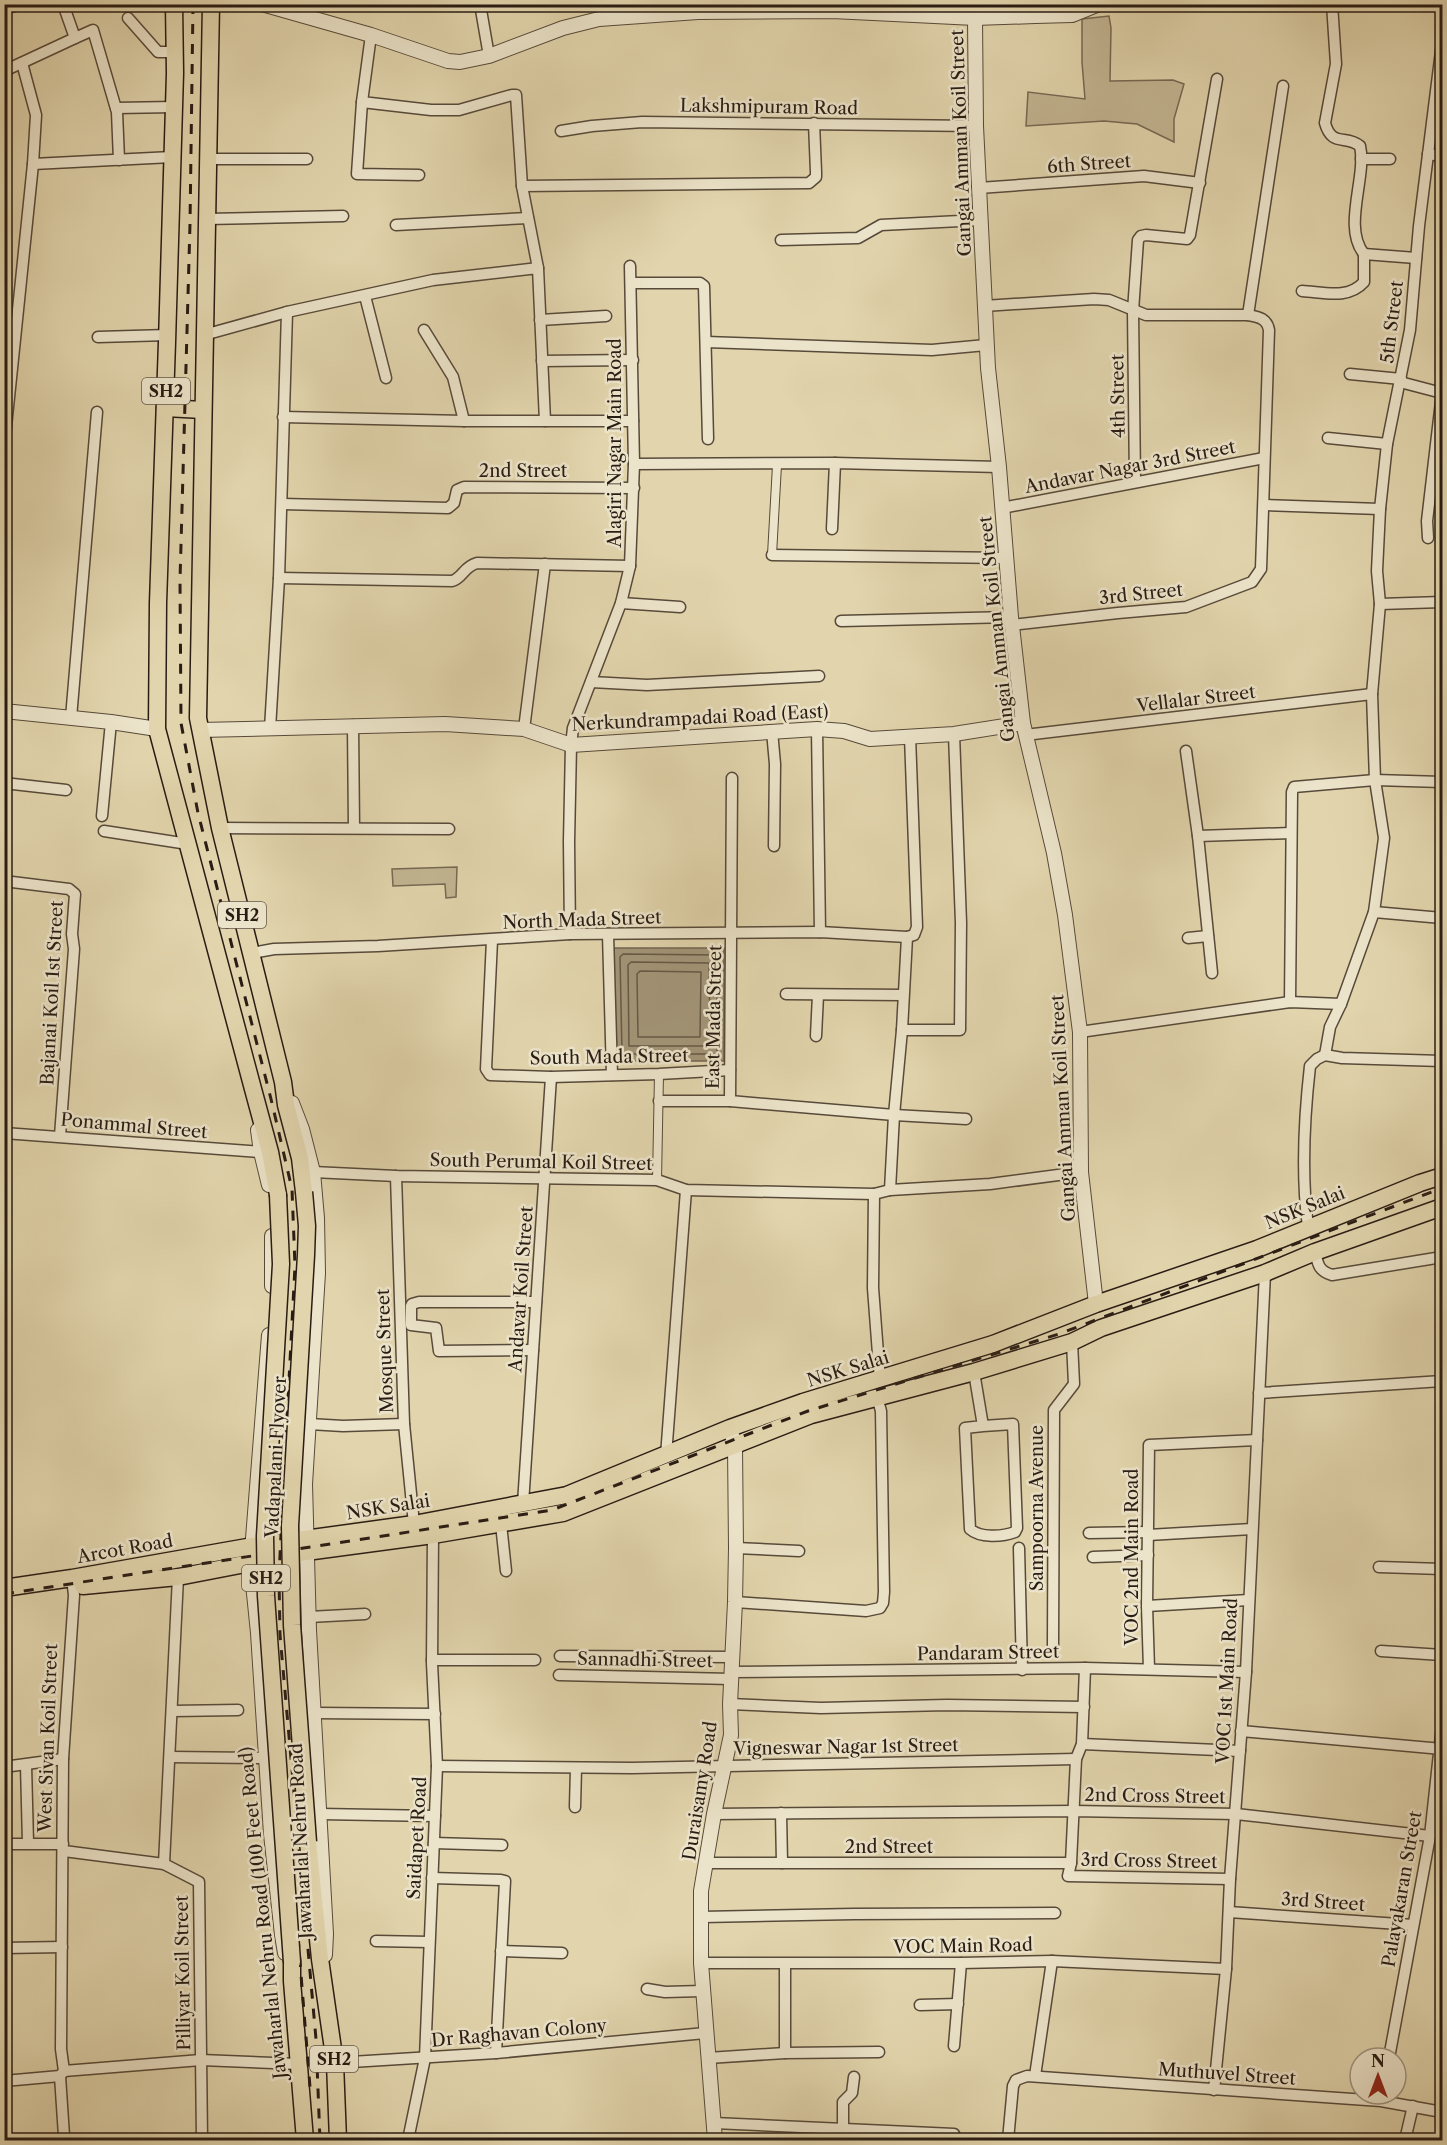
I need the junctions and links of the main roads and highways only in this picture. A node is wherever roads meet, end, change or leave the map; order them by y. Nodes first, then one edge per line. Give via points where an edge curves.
1 (174, 4) edge
2 (211, 4) edge
3 (165, 408) junction
4 (202, 410) junction
5 (252, 1089) joint
6 (1443, 1176) edge
7 (1443, 1207) edge
8 (1041, 1325) junction
9 (1047, 1350) junction
10 (252, 1546) joint
11 (307, 1546) junction
12 (4, 1588) edge
13 (24, 1589) junction
14 (4, 1597) edge
15 (323, 1978) joint
16 (292, 1981) joint
17 (305, 2140) edge
18 (338, 2140) edge

1 - 3 main road, Jawaharlal Nehru Road (100 Feet Road) / SH2
2 - 4 main road, SH2
3 - 4 main road
3 - 5 main road, Jawaharlal Nehru Road (100 Feet Road) / SH2 via 157,729
4 - 15 main road, Vadapalani Flyover / SH2, bridge via 200,730 220,828 284,1082 300,1158 307,1226 290,1526 291,1603 308,1842
5 - 16 main road, Vadapalani Flyover / SH2, bridge via 278,1195 281,1264 265,1548
6 - 8 main road, NSK Salai
7 - 9 main road
8 - 9 main road
8 - 11 main road, NSK Salai via 730,1428 567,1496
9 - 11 main road via 811,1415 563,1513 433,1535
10 - 11 main road, NSK Salai
10 - 13 main road, Arcot Road
11 - 13 main road, Arcot Road via 251,1564 178,1577
12 - 13 main road, Arcot Road
13 - 14 main road, Arcot Road
15 - 18 main road, Jawaharlal Nehru Road / SH2 via 335,2063
16 - 17 main road, Jawaharlal Nehru Road (100 Feet Road) / SH2

